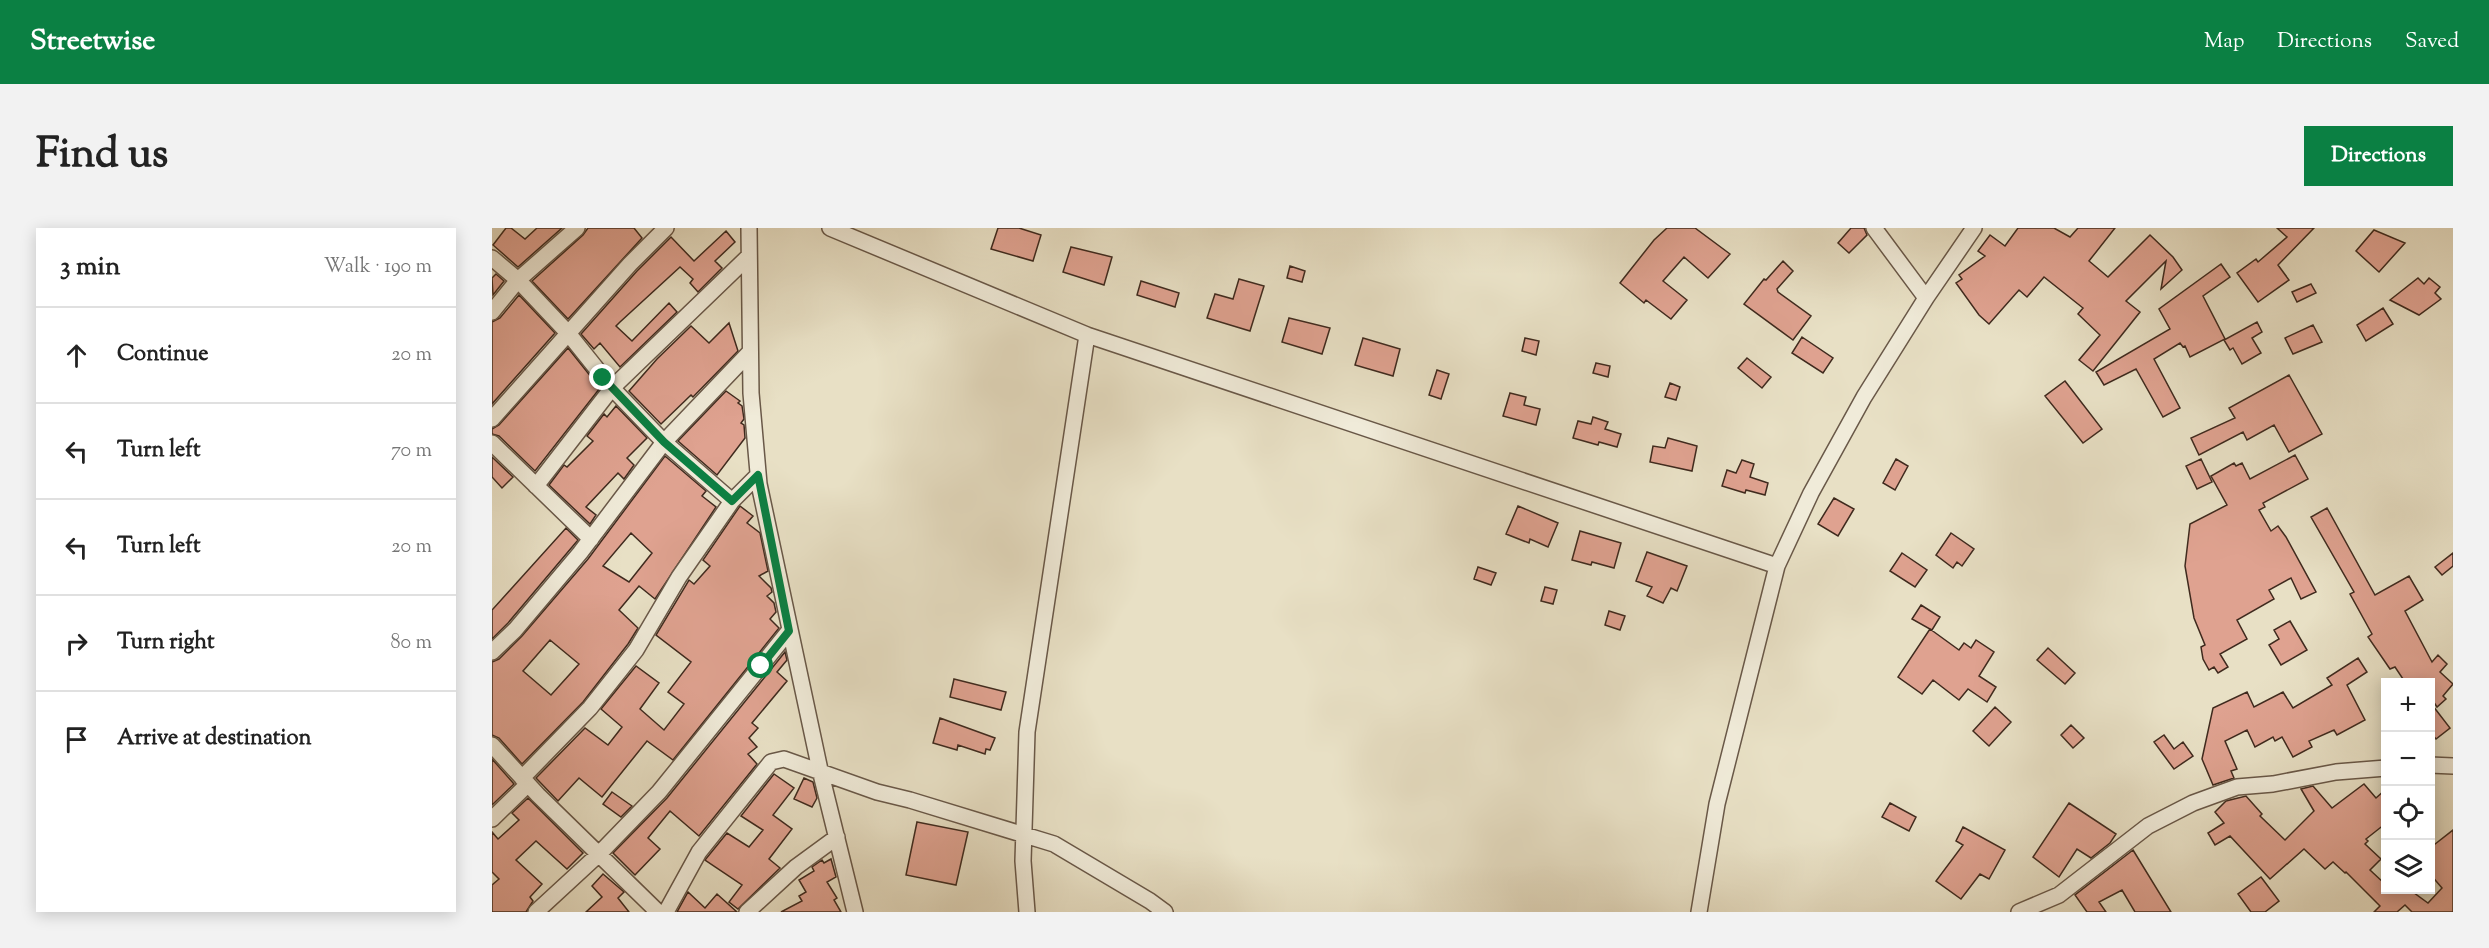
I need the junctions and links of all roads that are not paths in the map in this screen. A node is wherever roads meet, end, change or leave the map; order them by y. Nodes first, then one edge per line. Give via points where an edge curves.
1 (578, 228) edge
2 (749, 228) edge
3 (830, 228) edge
4 (1874, 228) edge
5 (1974, 228) edge
6 (664, 229) edge
7 (749, 256) junction
8 (492, 258) edge
9 (518, 280) junction
10 (1926, 298) junction
11 (492, 312) edge
12 (568, 333) junction
13 (1087, 335) junction
14 (750, 352) junction
15 (612, 388) junction
16 (492, 419) edge
17 (664, 442) junction
18 (492, 443) edge
19 (758, 475) junction
20 (536, 486) junction
21 (732, 501) junction
22 (591, 539) junction
23 (1777, 566) junction
24 (789, 631) junction
25 (492, 652) edge
26 (492, 745) edge
27 (2435, 765) edge
28 (2453, 766) edge
29 (2381, 768) edge
30 (820, 770) junction
31 (525, 781) junction
32 (492, 819) edge
33 (837, 837) junction
34 (1024, 837) junction
35 (599, 854) junction
36 (536, 912) edge
37 (658, 912) edge
38 (666, 912) edge
39 (747, 912) edge
40 (855, 912) edge
41 (1027, 912) edge
42 (1165, 912) edge
43 (1699, 912) edge
44 (2019, 912) edge

1 - 9 street
2 - 7 street
3 - 13 street
4 - 10 street
5 - 10 street
6 - 12 street
7 - 14 street
7 - 15 street
8 - 9 street
9 - 11 street
9 - 12 street
10 - 23 street via 1859,406 1811,493
12 - 15 street
12 - 16 street
13 - 23 street
13 - 34 street via 1027,732
14 - 17 street
14 - 19 street
15 - 17 street
15 - 20 street
17 - 21 street
17 - 22 street
18 - 20 street
19 - 21 street
19 - 24 street
20 - 22 street
21 - 31 street via 679,577 636,650
22 - 25 street
23 - 43 street via 1717,804
24 - 30 street
24 - 35 street via 659,792
26 - 31 street
27 - 28 street
29 - 44 street via 2237,787 2193,803 2148,826 2059,895
30 - 33 street
30 - 34 street via 877,792
30 - 38 street via 784,759 771,762 699,852
31 - 32 street
31 - 35 street
33 - 39 street via 796,867
33 - 40 street
34 - 41 street
34 - 42 street via 1068,851
35 - 36 street
35 - 37 street

